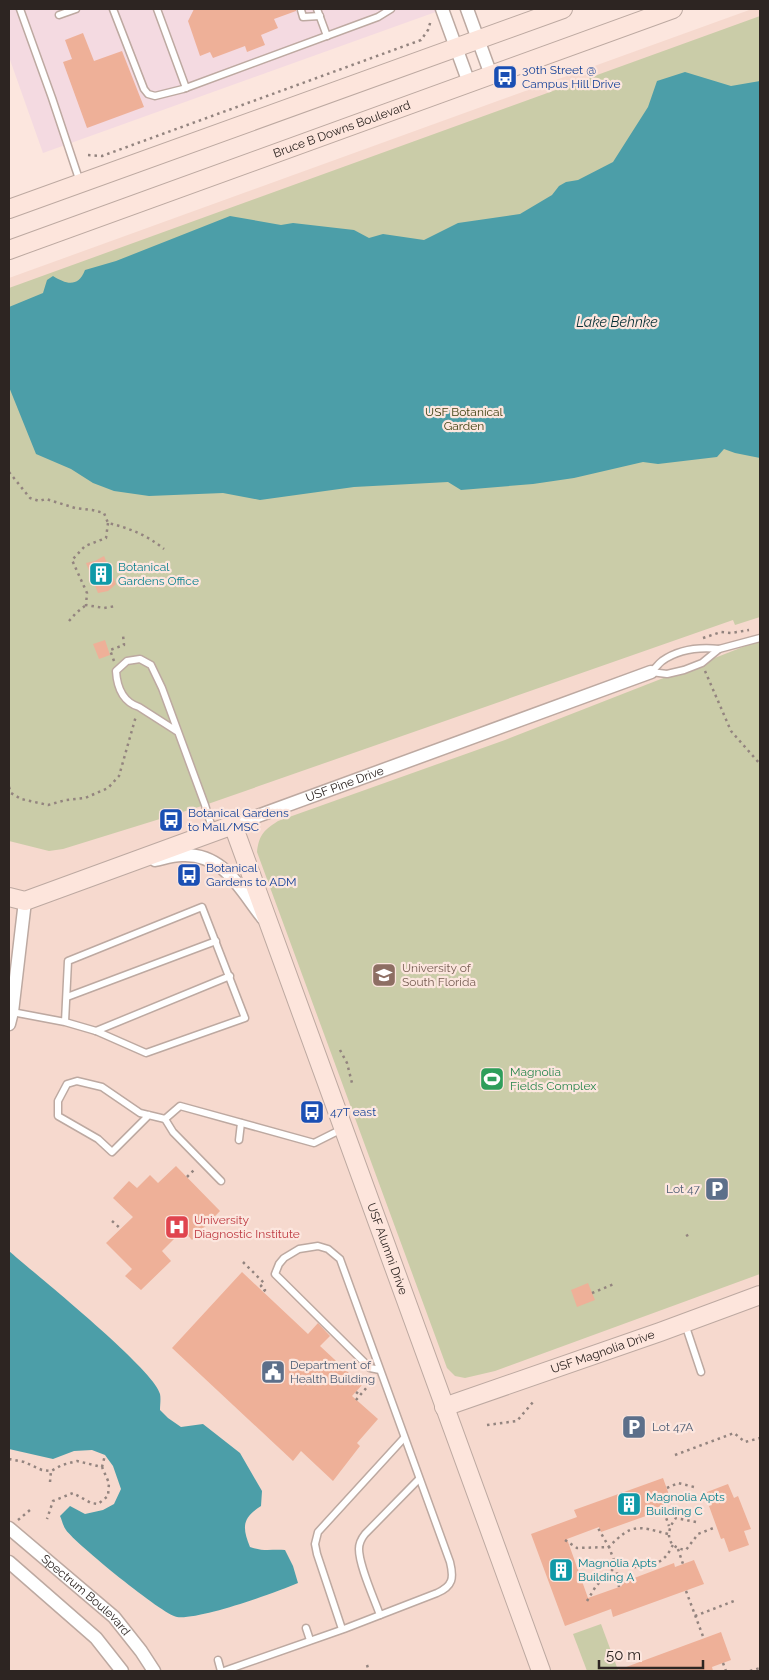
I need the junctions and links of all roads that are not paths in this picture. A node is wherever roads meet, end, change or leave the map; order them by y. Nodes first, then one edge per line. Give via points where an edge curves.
1 (20, 9) edge
2 (76, 9) edge
3 (113, 9) edge
4 (157, 9) edge
5 (317, 9) edge
6 (391, 9) edge
7 (442, 9) edge
8 (467, 9) edge
9 (563, 9) edge
10 (673, 9) edge
11 (301, 10) edge
12 (59, 16) dead end
13 (320, 16) junction
14 (327, 36) junction
15 (478, 39) junction
16 (456, 47) junction
17 (490, 75) junction
18 (469, 83) junction
19 (186, 88) junction
20 (80, 183) junction
21 (9, 208) edge
22 (9, 250) edge
23 (760, 638) edge
24 (719, 649) junction
25 (651, 672) junction
26 (178, 732) junction
27 (233, 825) junction
28 (213, 833) junction
29 (121, 866) junction
30 (17, 899) edge
31 (270, 926) junction
32 (216, 941) junction
33 (230, 976) junction
34 (67, 997) junction
35 (10, 1016) edge
36 (65, 1022) junction
37 (96, 1031) junction
38 (149, 1115) junction
39 (165, 1120) junction
40 (241, 1123) junction
41 (343, 1129) junction
42 (239, 1140) dead end
43 (221, 1181) dead end
44 (760, 1294) edge
45 (684, 1322) junction
46 (380, 1370) junction
47 (701, 1372) dead end
48 (444, 1407) junction
49 (404, 1438) junction
50 (419, 1479) junction
51 (13, 1524) edge
52 (9, 1562) edge
53 (380, 1615) junction
54 (306, 1628) dead end
55 (342, 1629) junction
56 (310, 1640) junction
57 (218, 1660) dead end
58 (122, 1671) edge
59 (154, 1671) edge
60 (223, 1671) edge
61 (541, 1671) edge

1 - 20 lane
2 - 12 lane
3 - 19 lane via 148,94 164,95
4 - 19 lane
5 - 13 lane
6 - 14 lane
7 - 16 street
8 - 15 street
9 - 15 street
10 - 17 street, Bruce B Downs Boulevard
11 - 13 lane via 304,17
13 - 14 lane
14 - 19 lane
15 - 16 street
15 - 17 street
16 - 18 street
16 - 20 street
17 - 18 street, Bruce B Downs Boulevard
18 - 22 street, Bruce B Downs Boulevard
20 - 21 street
23 - 24 lane
24 - 25 lane via 702,663 684,670 667,674
24 - 25 lane via 687,650 662,661
25 - 27 street, USF Pine Drive
26 - 26 lane via 124,696 115,680 116,671 127,661 140,659 151,665
26 - 28 lane
27 - 28 street, USF Pine Drive
27 - 31 street, USF Alumni Drive
28 - 29 street, USF Pine Drive
29 - 30 street, USF Pine Drive
29 - 31 street via 182,855 201,857 218,864 230,874
30 - 35 street via 22,919
31 - 41 street, USF Alumni Drive
32 - 33 lane
32 - 34 lane
32 - 34 lane via 202,907 68,961
33 - 37 lane
33 - 37 lane via 245,1018 146,1053
34 - 36 lane
35 - 36 lane via 25,1013
36 - 37 lane
38 - 38 lane via 140,1113 102,1087 76,1081 67,1084 58,1101 58,1116 98,1139 112,1152
38 - 39 lane
39 - 40 lane via 180,1106
39 - 43 lane
40 - 41 lane via 314,1142
40 - 42 lane
41 - 48 street, USF Alumni Drive
44 - 45 street, USF Magnolia Drive
45 - 47 lane
45 - 48 street, USF Magnolia Drive
46 - 46 lane via 343,1267 334,1253 309,1246 284,1258 275,1274 370,1368
46 - 49 lane
48 - 61 street, USF Alumni Drive
49 - 50 lane
49 - 55 lane via 316,1538 317,1554
50 - 53 lane via 364,1534 360,1542 362,1562
50 - 53 lane via 450,1562 453,1572 451,1583 444,1590
51 - 59 street, Spectrum Boulevard via 18,1537 114,1617
52 - 58 street, Spectrum Boulevard via 96,1638
53 - 55 lane
54 - 56 lane
55 - 56 lane
56 - 60 lane
57 - 60 lane

